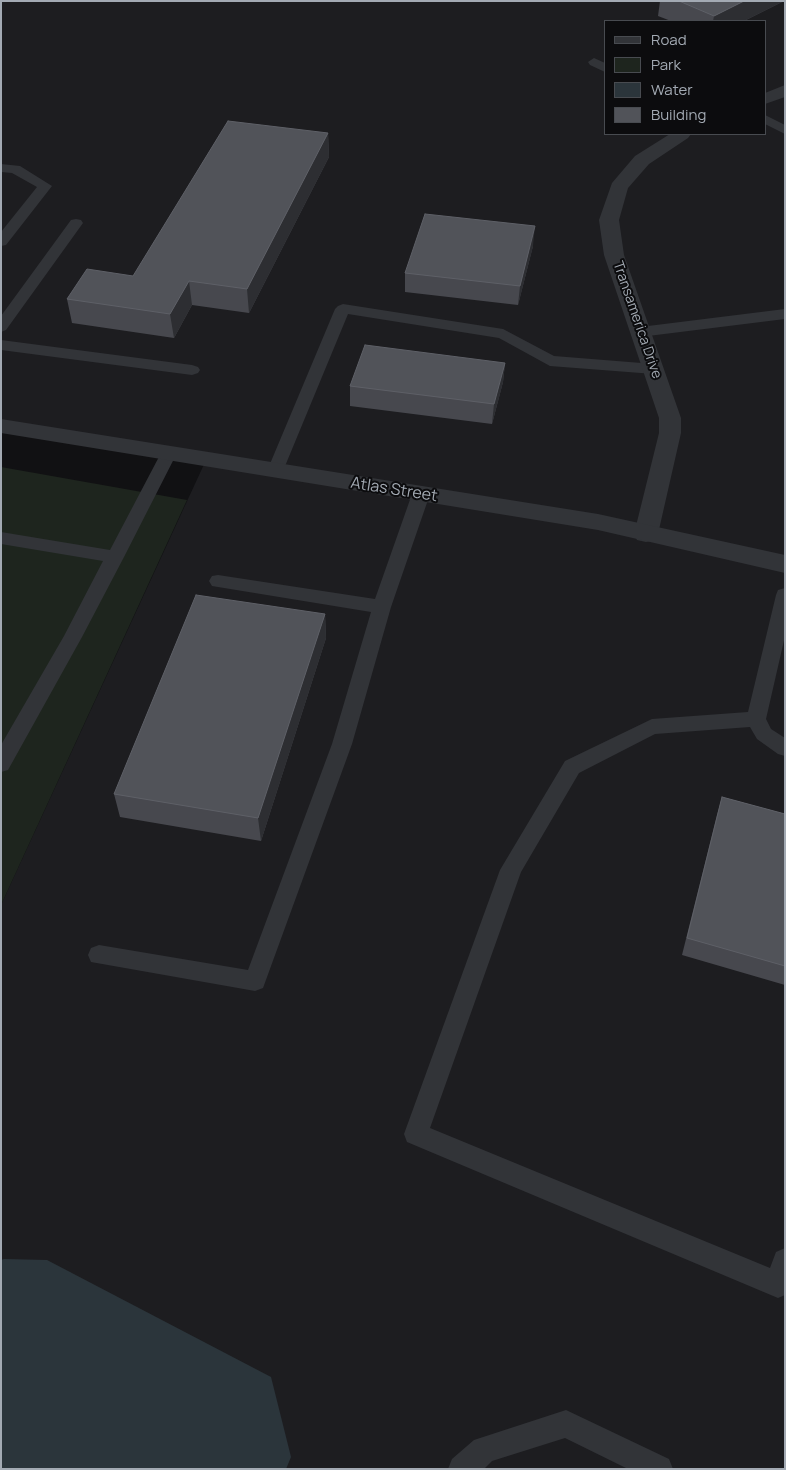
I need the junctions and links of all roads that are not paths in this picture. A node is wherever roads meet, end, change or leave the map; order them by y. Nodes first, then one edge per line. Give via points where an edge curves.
1 (785, 90) edge
2 (766, 99) edge
3 (766, 120) edge
4 (785, 130) edge
5 (680, 135) edge
6 (1, 168) edge
7 (76, 223) dead end
8 (1, 242) edge
9 (785, 314) edge
10 (1, 327) edge
11 (640, 332) junction
12 (1, 345) edge
13 (654, 369) junction
14 (192, 370) dead end
15 (1, 426) edge
16 (169, 453) junction
17 (275, 470) junction
18 (421, 494) junction
19 (646, 534) junction
20 (1, 538) edge
21 (116, 557) junction
22 (785, 564) edge
23 (218, 581) dead end
24 (785, 595) edge
25 (382, 607) junction
26 (756, 719) junction
27 (785, 748) edge
28 (1, 764) edge
29 (99, 955) dead end
30 (785, 1261) edge
31 (462, 1469) edge
32 (659, 1469) edge

1 - 2 street
3 - 4 lane
5 - 11 street, Transamerica Drive via 642,160 619,188 609,220 614,255
6 - 8 lane via 15,169 45,186
7 - 10 lane
9 - 11 lane
11 - 13 street, Transamerica Drive
12 - 14 lane
13 - 17 lane via 550,361 504,334 343,309
13 - 19 street, Transamerica Drive via 670,418 670,433
15 - 16 street, Atlas Street
16 - 17 street, Atlas Street
16 - 21 lane
17 - 18 street, Atlas Street
18 - 19 street, Atlas Street via 598,522
18 - 25 lane
19 - 22 street, Atlas Street
20 - 21 lane
21 - 28 lane
23 - 25 lane
24 - 26 lane
25 - 29 lane via 342,744 255,981
26 - 27 lane via 764,734
26 - 30 lane via 652,728 572,767 511,870 416,1134 778,1285
31 - 32 lane via 484,1450 566,1424

